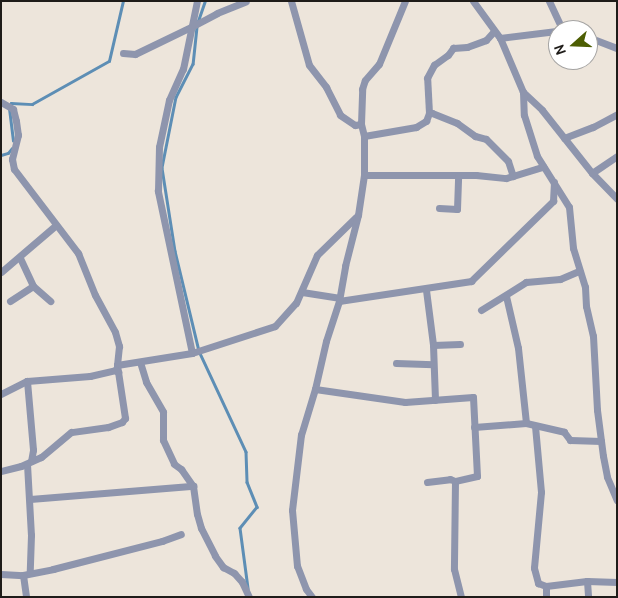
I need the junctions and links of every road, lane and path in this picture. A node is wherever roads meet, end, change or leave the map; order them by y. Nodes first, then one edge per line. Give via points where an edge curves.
1 (197, 1) edge
2 (246, 1) edge
3 (291, 1) edge
4 (405, 1) edge
5 (473, 1) edge
6 (549, 1) edge
7 (559, 20) edge
8 (194, 26) junction
9 (494, 32) junction
10 (548, 32) edge
11 (500, 38) junction
12 (598, 41) edge
13 (617, 48) edge
14 (123, 53) dead end
15 (523, 92) junction
16 (2, 104) edge
17 (429, 113) junction
18 (617, 114) edge
19 (361, 124) junction
20 (364, 136) junction
21 (564, 138) junction
22 (617, 156) edge
23 (543, 167) junction
24 (592, 173) junction
25 (364, 175) junction
26 (458, 176) junction
27 (513, 176) junction
28 (554, 181) junction
29 (617, 199) edge
30 (439, 208) dead end
31 (358, 215) junction
32 (56, 225) junction
33 (20, 258) junction
34 (578, 271) junction
35 (1, 272) edge
36 (33, 286) junction
37 (426, 290) junction
38 (302, 292) junction
39 (506, 296) junction
40 (339, 299) junction
41 (10, 301) dead end
42 (50, 302) dead end
43 (481, 310) dead end
44 (460, 344) dead end
45 (433, 345) junction
46 (192, 353) junction
47 (140, 362) junction
48 (396, 363) dead end
49 (433, 364) junction
50 (117, 368) junction
51 (26, 381) junction
52 (315, 389) junction
53 (1, 394) edge
54 (436, 400) junction
55 (526, 423) junction
56 (535, 426) junction
57 (474, 427) junction
58 (601, 442) junction
59 (29, 462) junction
60 (1, 471) edge
61 (455, 481) junction
62 (428, 482) dead end
63 (194, 486) junction
64 (30, 499) junction
65 (617, 500) edge
66 (181, 534) dead end
67 (1, 574) edge
68 (27, 574) junction
69 (587, 581) junction
70 (617, 582) edge
71 (546, 586) junction
72 (26, 597) edge
73 (249, 597) edge
74 (312, 597) edge
75 (460, 597) edge
76 (546, 597) edge
77 (588, 597) edge

1 - 8 street
2 - 8 street via 217,12
3 - 19 street via 309,65 326,87 340,115 347,122
4 - 19 street via 378,64 365,80
5 - 9 street
6 - 7 street
8 - 14 street via 134,54
8 - 46 street via 183,69 169,100 160,148 158,191
9 - 11 street
9 - 17 street via 486,40 453,48 434,65 427,78
10 - 11 street
11 - 15 street
12 - 13 street
15 - 21 street
15 - 23 street via 524,115
16 - 32 street via 12,109 16,121 18,135 12,159 14,169
17 - 20 street via 426,121 416,127
17 - 27 street via 457,123 475,136 486,139 508,161
18 - 21 street
19 - 20 street
20 - 25 street
21 - 24 street
22 - 24 street
23 - 27 street
23 - 28 street
24 - 29 street
25 - 26 street
25 - 31 street
26 - 27 street
26 - 30 street via 457,208
28 - 34 street via 568,207
28 - 37 street via 553,201 471,281
31 - 38 street via 317,255
31 - 40 street
32 - 33 street
32 - 50 street via 78,253 115,332 119,346
33 - 35 street
33 - 36 street
34 - 39 street via 560,279 526,282
34 - 58 street via 585,287 593,336
36 - 41 street
36 - 42 street
37 - 40 street
37 - 45 street
38 - 40 street
38 - 46 street via 275,326
39 - 43 street
39 - 55 street via 518,348
40 - 52 street
44 - 45 street
45 - 49 street
46 - 47 street
47 - 50 street
47 - 63 street via 146,382 163,412 163,440 174,464
48 - 49 street
49 - 54 street
50 - 51 street via 90,376
50 - 59 street via 125,408 122,422 71,432
51 - 53 street
51 - 59 street via 33,450
52 - 54 street via 405,402
52 - 74 street via 301,435 292,498 297,566
54 - 57 street via 473,398
55 - 56 street
55 - 57 street
56 - 58 street via 564,432 570,440
56 - 71 street via 541,492 534,568 538,583
57 - 61 street via 477,476
58 - 65 street via 607,477
59 - 60 street
59 - 64 street
61 - 62 street
61 - 75 street via 454,568
63 - 64 street
63 - 73 street via 199,521 215,556 242,582
64 - 68 street
66 - 68 street
67 - 68 street
68 - 72 street
69 - 70 street
69 - 71 street
69 - 77 street
71 - 76 street

